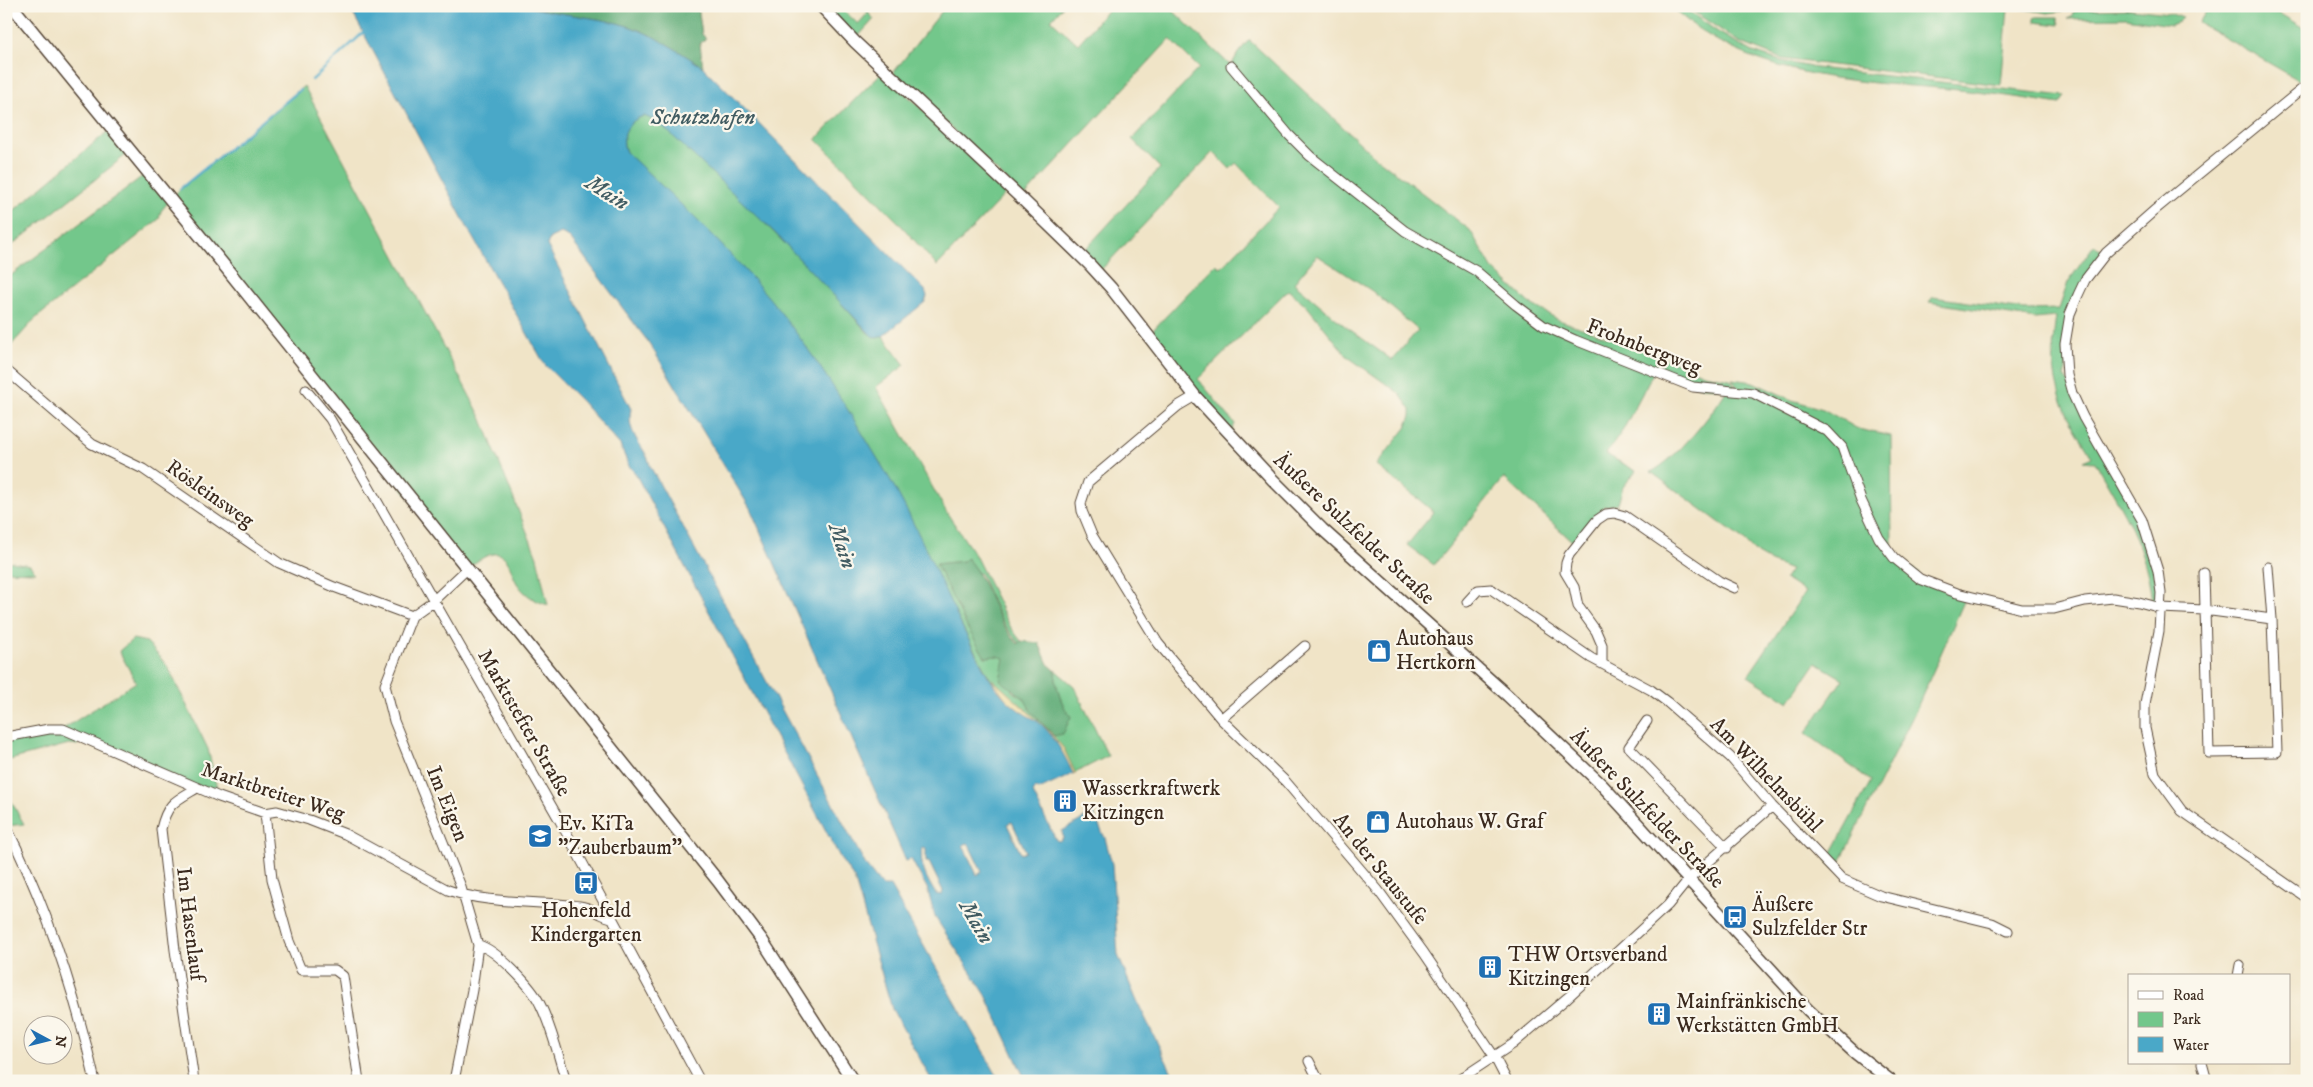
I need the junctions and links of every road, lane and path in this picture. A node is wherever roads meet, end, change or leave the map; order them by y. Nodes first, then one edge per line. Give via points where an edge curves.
1 (12, 6) edge
2 (821, 6) edge
3 (1232, 66) dead end
4 (2307, 84) edge
5 (6, 370) edge
6 (306, 390) dead end
7 (1195, 396) junction
8 (2268, 567) dead end
9 (467, 569) junction
10 (2204, 572) dead end
11 (1734, 588) dead end
12 (433, 601) junction
13 (1467, 602) dead end
14 (2161, 608) junction
15 (2204, 610) junction
16 (412, 616) junction
17 (2272, 618) junction
18 (1305, 646) dead end
19 (1602, 663) junction
20 (1221, 719) junction
21 (1647, 721) dead end
22 (6, 737) edge
23 (197, 788) junction
24 (1772, 806) junction
25 (264, 813) junction
26 (6, 826) edge
27 (1727, 848) junction
28 (1689, 879) junction
29 (463, 895) junction
30 (2307, 898) edge
31 (612, 918) junction
32 (2008, 931) dead end
33 (478, 945) junction
34 (2240, 965) dead end
35 (2238, 974) edge
36 (1494, 1056) junction
37 (1309, 1061) dead end
38 (2202, 1064) edge
39 (94, 1081) edge
40 (194, 1081) edge
41 (359, 1081) edge
42 (454, 1081) edge
43 (566, 1081) edge
44 (700, 1081) edge
45 (853, 1081) edge
46 (1320, 1081) edge
47 (1457, 1081) edge
48 (1507, 1081) edge
49 (1891, 1081) edge
50 (2207, 1081) edge

1 - 9 main road
2 - 7 main road, Äußere Sulzfelder Straße via 1111,288
3 - 14 street, Frohnbergweg via 1310,156 1405,231 1476,271 1544,326 1687,385 1753,393 1826,431 1842,447 1879,538 1894,558 1920,579 1957,593 2022,609 2054,609 2113,598
4 - 14 street via 2106,253 2085,280 2070,314 2066,358 2072,393 2142,520 2158,571
5 - 16 street, Rösleinsweg via 92,444 143,469 279,563 334,588
6 - 12 street, Marktstefter Straße via 330,419
7 - 20 street, An der Staustufe via 1178,406 1094,475 1084,489 1081,503 1092,535 1137,610 1158,642
7 - 28 main road, Äußere Sulzfelder Straße via 1322,528 1602,785
8 - 17 street
9 - 12 street
9 - 45 main road via 718,881 762,940
10 - 15 street
11 - 19 street via 1625,516 1606,514 1596,520 1569,555 1565,572 1574,587 1578,606 1602,645
12 - 16 street
12 - 31 street, Marktstefter Straße
13 - 19 street, Am Wilhelmsbühl via 1478,590 1491,589
14 - 15 street, Frohnbergweg
14 - 30 street via 2145,704 2145,728 2155,774 2182,811
15 - 17 street, Frohnbergweg
15 - 17 street via 2209,753 2277,752
16 - 29 street, Im Eigen via 386,684 394,721
18 - 20 street
19 - 24 street, Am Wilhelmsbühl via 1667,702 1730,757
20 - 36 street, An der Staustufe via 1281,777 1378,890
21 - 27 street via 1629,747
22 - 23 street, Marktbreiter Weg via 63,729
23 - 25 street, Marktbreiter Weg
23 - 40 street, Im Hasenlauf via 178,799 165,812 161,829
24 - 27 street
24 - 32 street, Am Wilhelmsbühl via 1842,879 1881,896 1992,923
25 - 29 street, Marktbreiter Weg via 277,811 345,834
25 - 41 street via 272,878 289,941 301,970 335,970 343,976
26 - 39 street via 52,929 71,985
27 - 28 street
28 - 36 street via 1668,905 1568,998
28 - 49 main road, Äußere Sulzfelder Straße via 1808,1010
29 - 31 street, Marktbreiter Weg via 583,906
29 - 33 street, Im Eigen
31 - 44 street, Marktstefter Straße
33 - 42 street, Im Eigen
33 - 43 street via 485,946 503,959 539,1003
34 - 35 street
36 - 47 street
36 - 48 street, An der Staustufe
37 - 46 street
38 - 50 street

